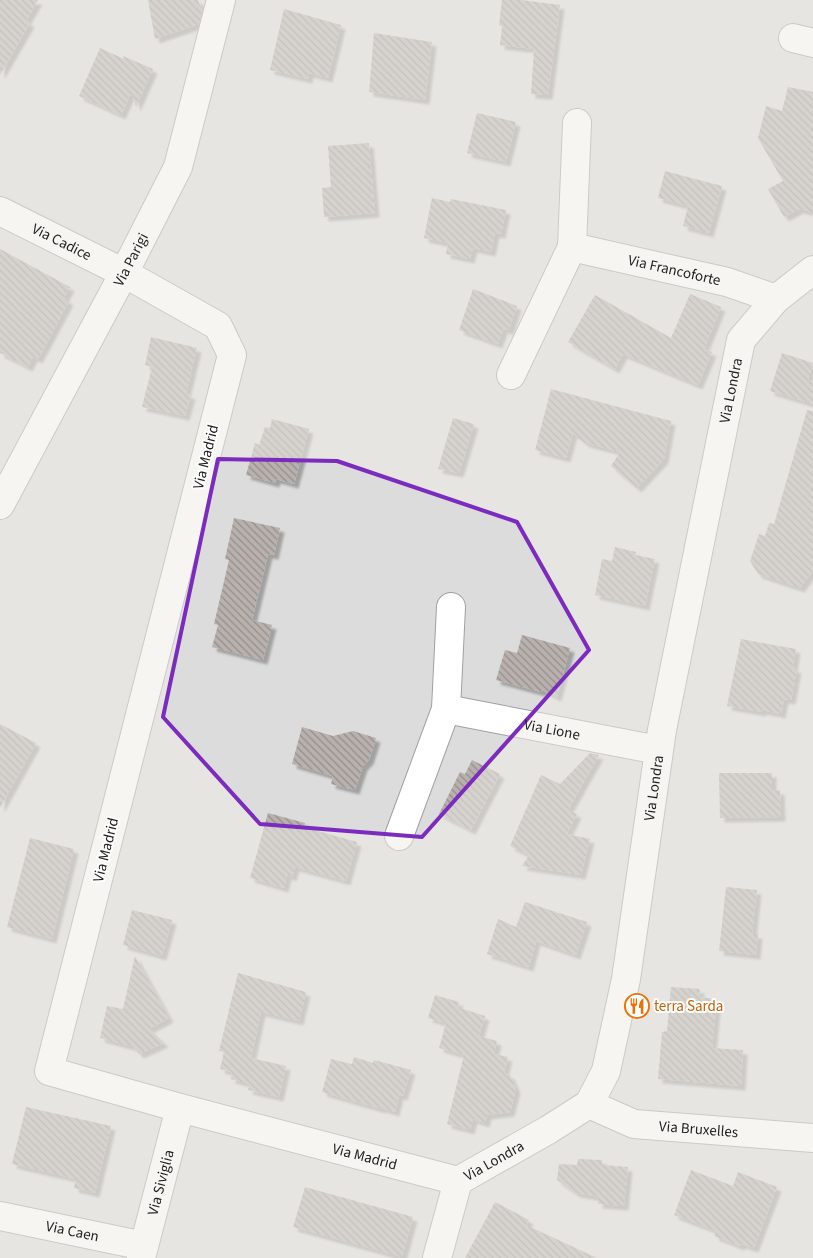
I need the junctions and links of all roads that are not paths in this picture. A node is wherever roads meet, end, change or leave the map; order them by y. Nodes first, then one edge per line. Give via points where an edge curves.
1 (221, 0) edge
2 (577, 123) dead end
3 (0, 212) edge
4 (572, 247) junction
5 (813, 270) edge
6 (124, 273) junction
7 (776, 299) junction
8 (511, 375) dead end
9 (0, 505) edge
10 (451, 607) dead end
11 (446, 709) junction
12 (658, 750) junction
13 (399, 836) dead end
14 (588, 1104) junction
15 (180, 1108) junction
16 (813, 1138) edge
17 (458, 1181) junction
18 (0, 1216) edge
19 (143, 1252) edge
20 (437, 1258) edge

1 - 6 street, Via Parigi via 178,167
2 - 4 street
3 - 6 street, Via Cadice
4 - 7 street, Via Francoforte via 727,282
4 - 8 street
5 - 7 street, Via Londra
6 - 9 street, Via Parigi
6 - 15 street, Via Madrid via 218,326 232,355 49,1071
7 - 12 street, Via Londra via 741,340
10 - 11 street
11 - 12 street, Via Lione
11 - 13 street
12 - 14 street, Via Londra via 626,979 606,1071
14 - 16 street, Via Bruxelles via 634,1124
14 - 17 street, Via Londra
15 - 17 street, Via Madrid
15 - 19 street, Via Siviglia
17 - 20 street, Via Londra
18 - 19 street, Via Caen

